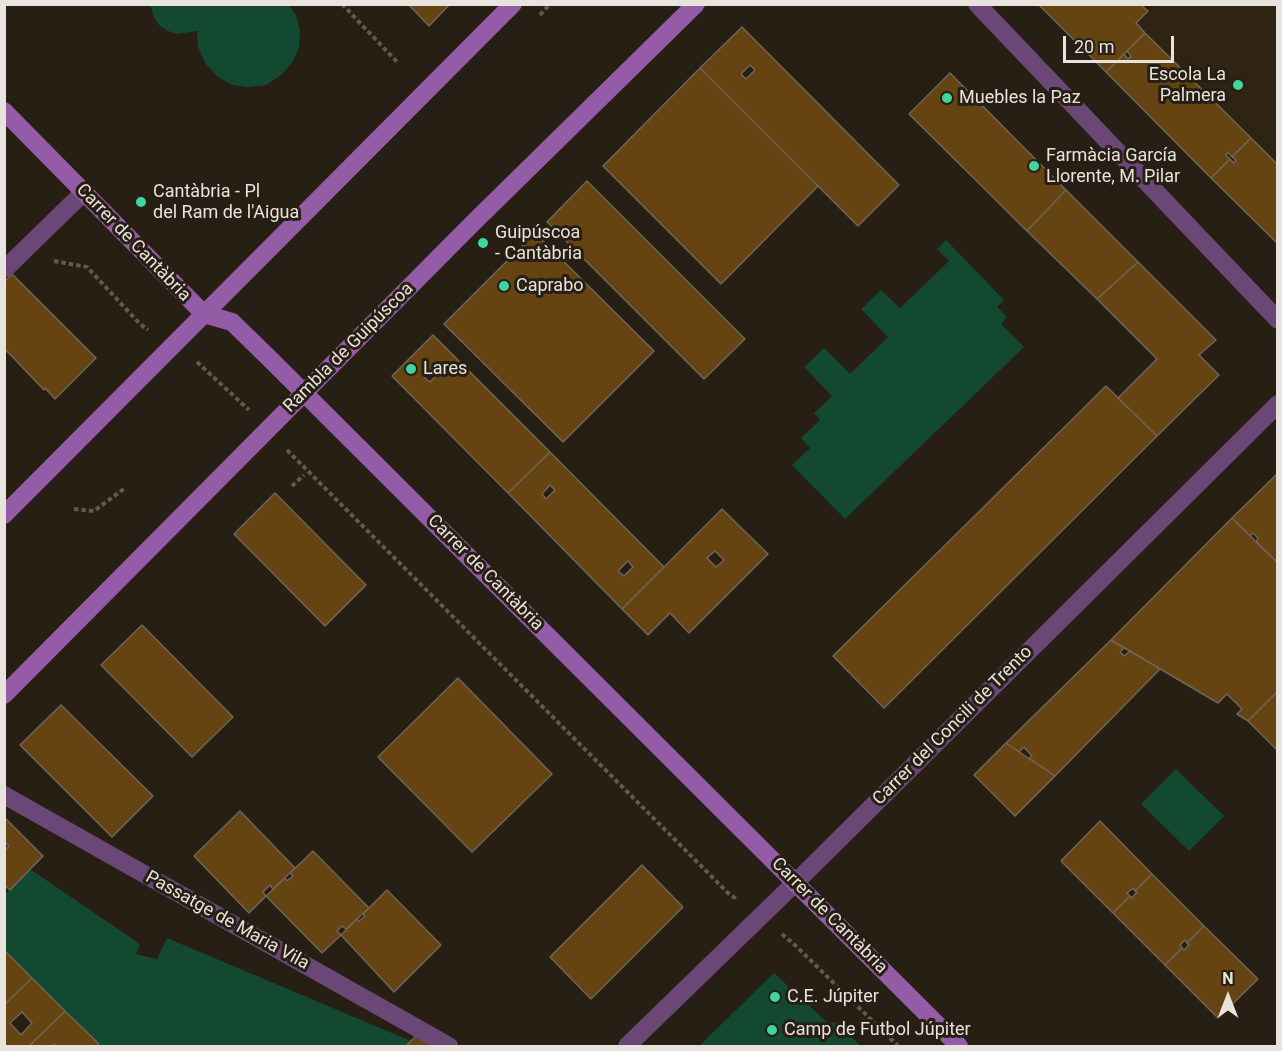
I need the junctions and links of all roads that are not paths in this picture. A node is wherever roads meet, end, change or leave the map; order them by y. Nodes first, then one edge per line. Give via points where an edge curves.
1 (513, 4) edge
2 (696, 4) edge
3 (977, 4) edge
4 (4, 111) edge
5 (84, 192) junction
6 (6, 268) edge
7 (204, 314) junction
8 (1278, 320) edge
9 (305, 394) junction
10 (1278, 404) edge
11 (4, 515) edge
12 (4, 695) edge
13 (4, 795) edge
14 (795, 883) junction
15 (449, 1047) edge
16 (627, 1047) edge
17 (959, 1047) edge

1 - 7 street
2 - 9 street, Rambla de Guipúscoa
3 - 8 street
4 - 5 street, Carrer de Cantàbria
5 - 6 street
5 - 7 street, Carrer de Cantàbria
7 - 9 street, Carrer de Cantàbria via 232,322
7 - 11 street
9 - 12 street, Rambla de Guipúscoa
9 - 14 street, Carrer de Cantàbria
10 - 14 street, Carrer del Concili de Trento
13 - 15 street, Passatge de Maria Vila
14 - 16 street, Carrer del Concili de Trento
14 - 17 street, Carrer de Cantàbria

